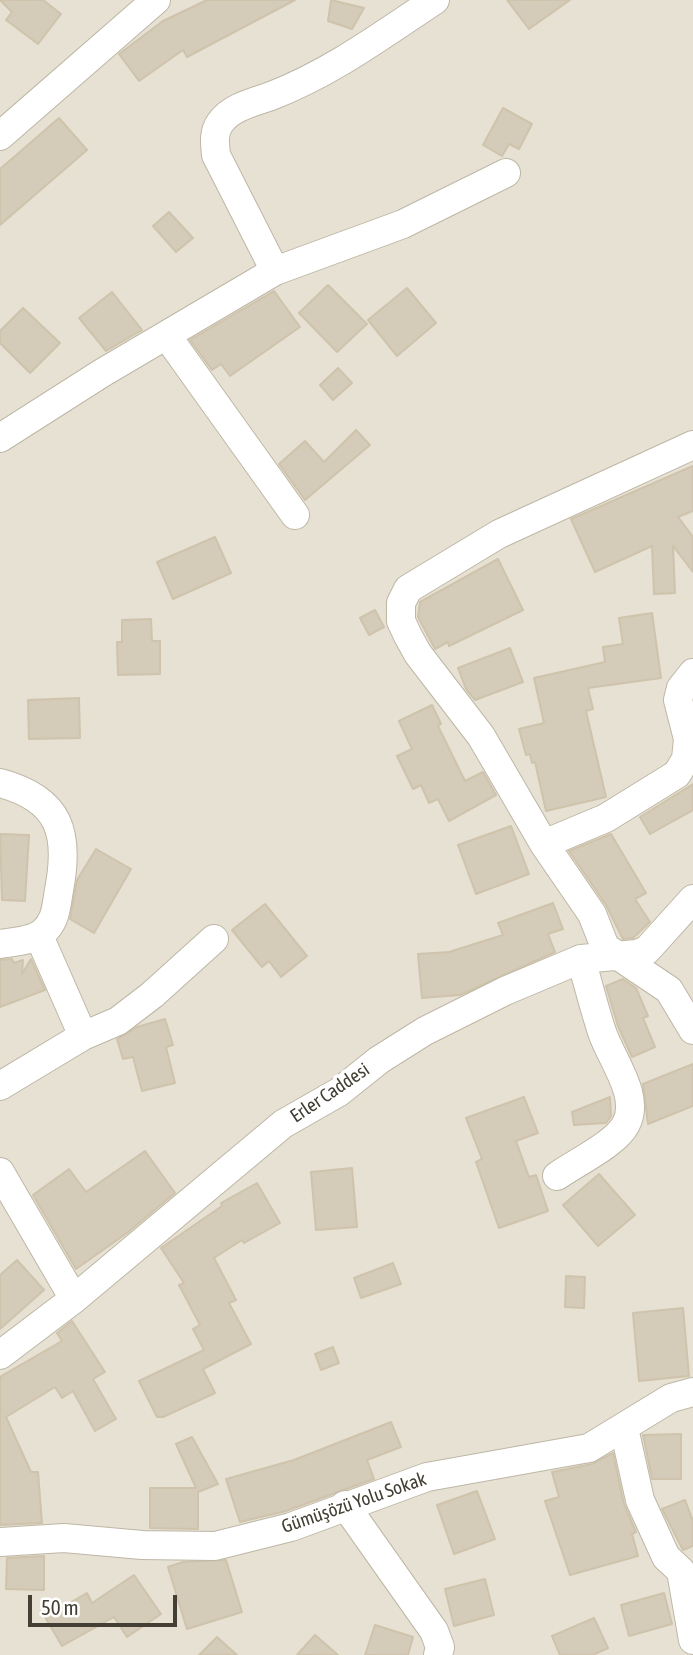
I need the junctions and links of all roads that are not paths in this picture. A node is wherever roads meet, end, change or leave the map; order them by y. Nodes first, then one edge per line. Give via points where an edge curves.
1 (156, 0) edge
2 (435, 0) edge
3 (0, 136) edge
4 (506, 173) dead end
5 (275, 271) junction
6 (167, 336) junction
7 (0, 438) edge
8 (693, 445) edge
9 (295, 515) dead end
10 (693, 673) edge
11 (0, 783) edge
12 (544, 844) junction
13 (693, 898) edge
14 (39, 936) junction
15 (214, 939) dead end
16 (0, 944) edge
17 (614, 955) junction
18 (581, 959) junction
19 (693, 1030) edge
20 (83, 1036) junction
21 (0, 1086) edge
22 (0, 1172) edge
23 (557, 1176) dead end
24 (74, 1299) junction
25 (0, 1355) edge
26 (693, 1392) edge
27 (624, 1428) junction
28 (345, 1505) junction
29 (0, 1542) edge
30 (693, 1640) edge
31 (438, 1655) edge

1 - 3 street
2 - 5 street via 358,52 279,93 233,110 219,124 214,138 216,155
4 - 5 street via 403,224
5 - 6 street
6 - 7 street
6 - 9 street
8 - 12 street via 499,534 408,589 401,603 401,621 418,654 481,736
10 - 12 street via 678,699 688,739 686,759 677,774 606,818
11 - 14 street via 36,796 56,818 65,847 53,923
12 - 17 street via 592,914 604,947
13 - 17 street, Erler Caddesi via 647,950
14 - 16 street
14 - 20 street
15 - 20 street via 152,995 118,1020
17 - 18 street, Erler Caddesi
17 - 19 street via 668,990
18 - 23 street via 602,1034 631,1107 617,1137
18 - 24 street, Erler Caddesi via 425,1031 339,1092 283,1124
20 - 21 street
22 - 24 street
24 - 25 street, Erler Caddesi
26 - 27 street, Gümüşözü Yolu Sokak via 671,1398
27 - 28 street, Gümüşözü Yolu Sokak via 589,1448 427,1477
27 - 30 street via 640,1500 666,1557 681,1571
28 - 29 street, Gümüşözü Yolu Sokak via 291,1527 215,1546 64,1538
28 - 31 street via 434,1631

